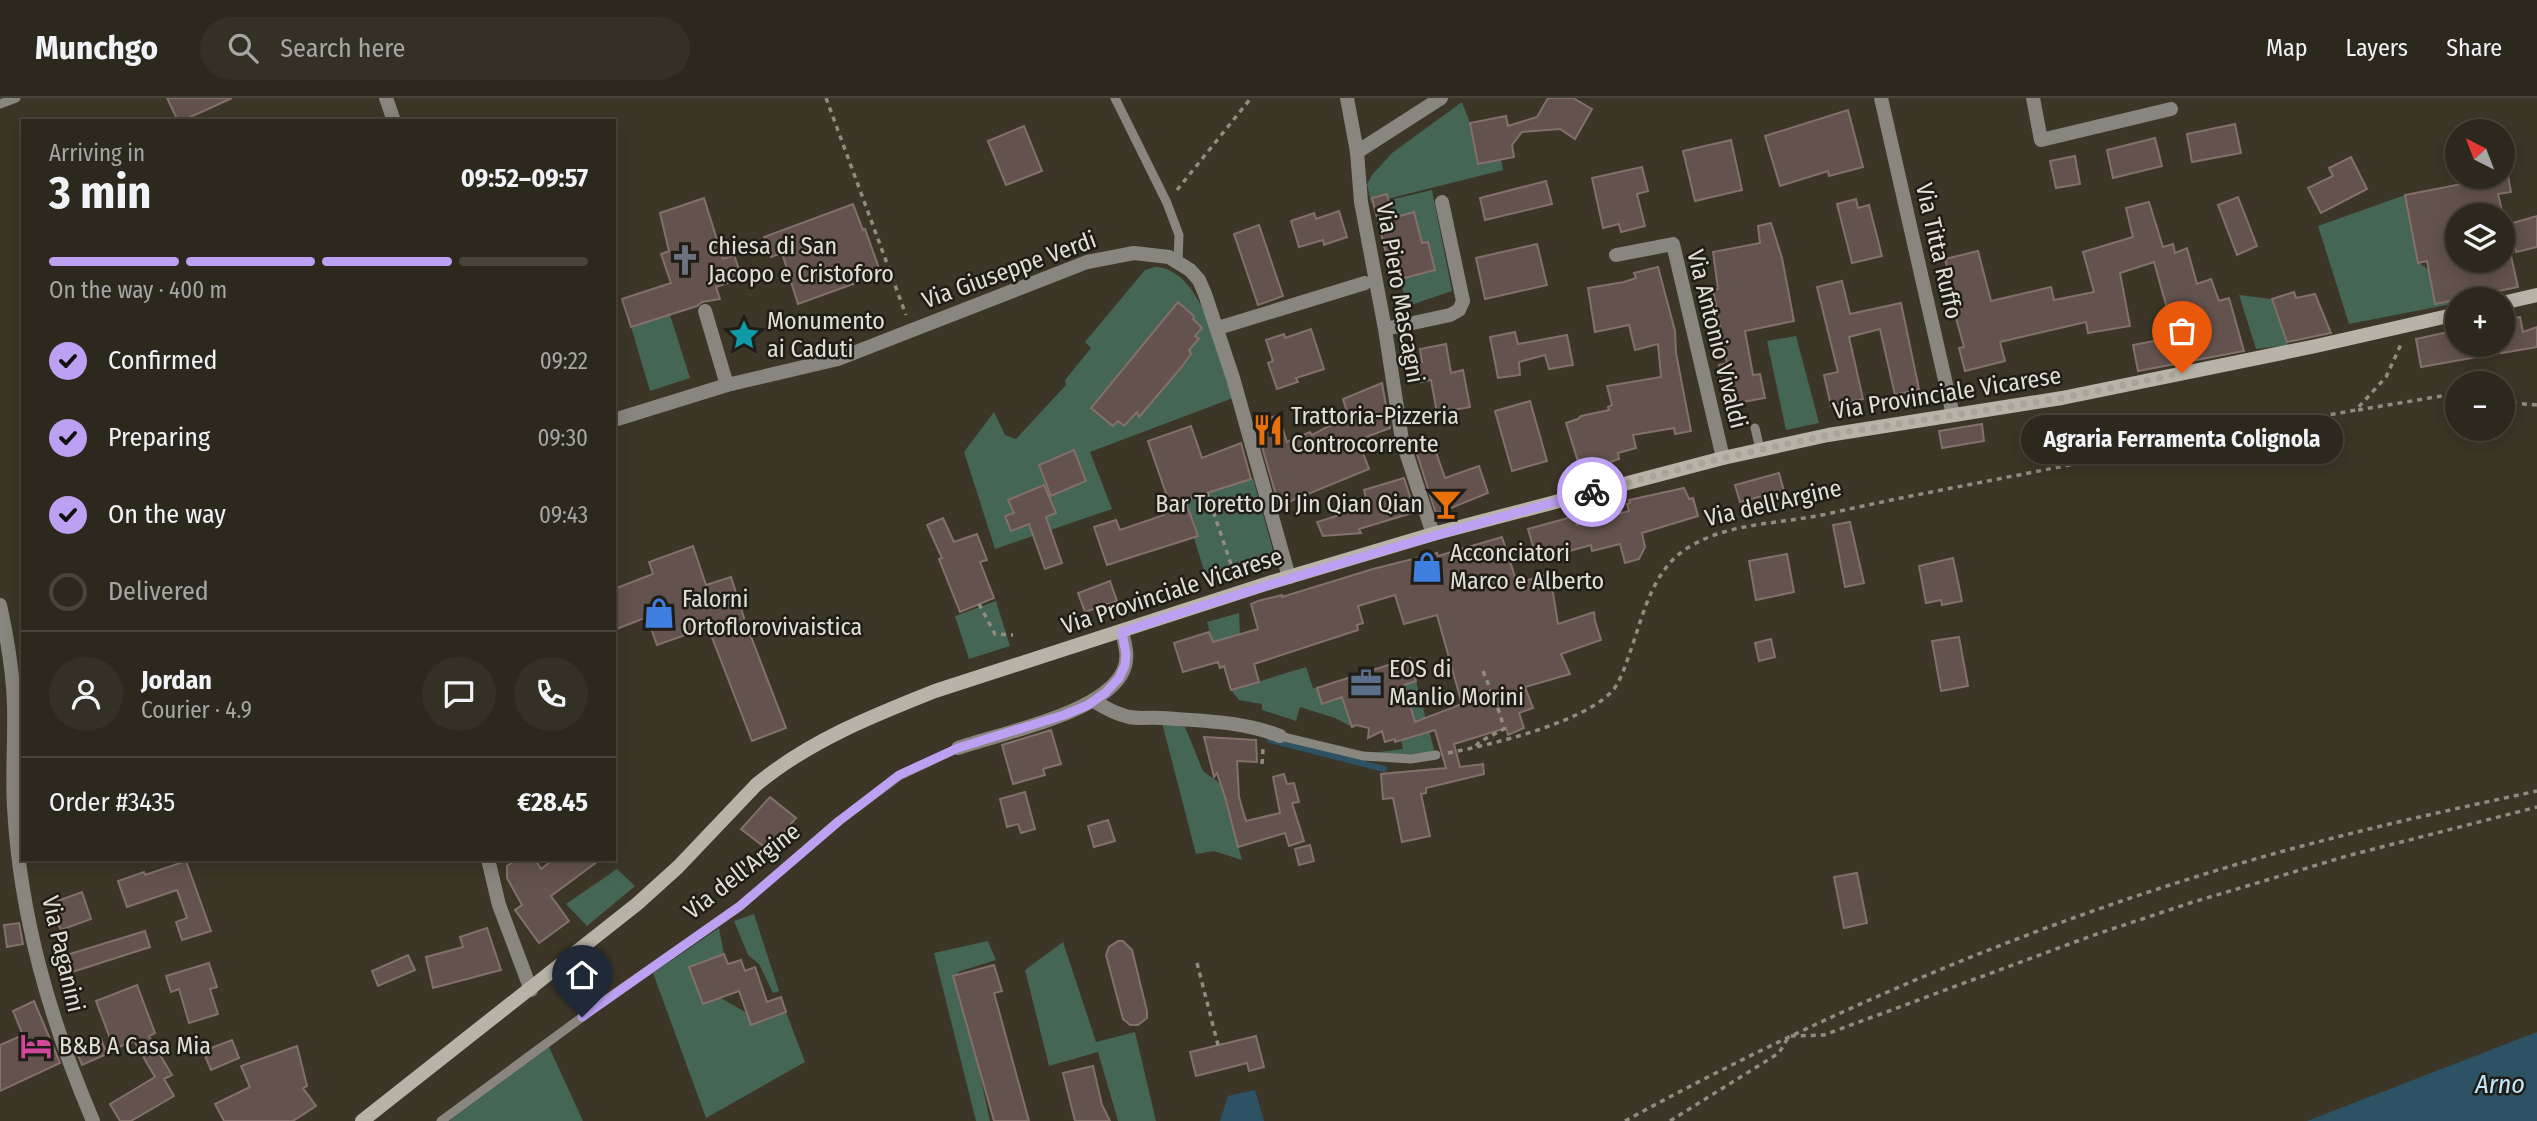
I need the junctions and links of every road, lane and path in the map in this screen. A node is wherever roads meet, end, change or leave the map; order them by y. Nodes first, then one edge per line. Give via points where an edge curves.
1 (16, 98) edge
2 (386, 98) edge
3 (826, 98) edge
4 (1115, 98) edge
5 (1251, 98) edge
6 (1347, 98) edge
7 (1441, 98) edge
8 (1881, 98) edge
9 (2033, 98) edge
10 (0, 104) edge
11 (2171, 109) dead end
12 (393, 119) edge
13 (1357, 152) junction
14 (1167, 202) junction
15 (1442, 202) dead end
16 (1616, 255) dead end
17 (1178, 261) junction
18 (1370, 282) junction
19 (2537, 295) edge
20 (2515, 300) edge
21 (705, 312) dead end
22 (2445, 317) edge
23 (2408, 326) junction
24 (1218, 328) junction
25 (1385, 329) junction
26 (912, 330) junction
27 (727, 385) junction
28 (2445, 395) edge
29 (2515, 403) edge
30 (2537, 405) edge
31 (2356, 410) junction
32 (1953, 415) junction
33 (616, 420) edge
34 (1755, 428) dead end
35 (1760, 449) junction
36 (1723, 458) junction
37 (1207, 493) dead end
38 (1433, 534) junction
39 (1234, 570) dead end
40 (1289, 577) junction
41 (979, 604) dead end
42 (0, 605) edge
43 (1122, 632) junction
44 (1013, 635) dead end
45 (1483, 671) dead end
46 (1094, 701) junction
47 (1280, 736) joint
48 (1258, 746) dead end
49 (1476, 747) junction
50 (958, 748) joint
51 (1436, 755) joint
52 (1262, 764) dead end
53 (2537, 791) edge
54 (7, 805) edge
55 (2537, 807) edge
56 (488, 861) edge
57 (1197, 963) dead end
58 (531, 990) junction
59 (1788, 1036) junction
60 (1218, 1045) dead end
61 (93, 1121) edge
62 (362, 1121) edge
63 (441, 1121) edge
64 (1625, 1121) edge
65 (1670, 1121) edge

1 - 10 lane
2 - 12 street
3 - 26 path
4 - 14 lane
5 - 14 path
6 - 13 street, Via Piero Mascagni
7 - 13 street
8 - 32 street, Via Titta Ruffo
9 - 11 street via 2041,140
13 - 18 street, Via Piero Mascagni
14 - 17 lane via 1179,234
15 - 25 street via 1464,301 1450,315
16 - 36 street, Via Antonio Vivaldi via 1672,244
17 - 24 street via 1199,280
17 - 26 street, Via Giuseppe Verdi via 1134,253 1107,257
18 - 24 street
18 - 25 street, Via Piero Mascagni
19 - 20 main road
21 - 27 street
22 - 23 main road, Via Provinciale Vicarese
23 - 31 path via 2386,377
23 - 32 main road, Via Provinciale Vicarese via 2062,398
24 - 40 street
25 - 38 street, Via Piero Mascagni via 1402,440
26 - 27 street, Via Giuseppe Verdi via 838,359
27 - 33 street, Via Giuseppe Verdi
28 - 31 path, Via dell'Argine
29 - 30 path
31 - 49 path, Via dell'Argine via 1724,532 1688,547 1662,572 1651,589 1619,682 1608,696 1531,732
32 - 35 main road, Via Provinciale Vicarese
34 - 35 lane
35 - 36 main road, Via Provinciale Vicarese
36 - 38 main road, Via Provinciale Vicarese
37 - 39 path
38 - 40 main road, Via Provinciale Vicarese
40 - 43 main road, Via Provinciale Vicarese
41 - 44 path via 995,634
42 - 54 street, Via Paganini via 14,702
43 - 46 street, Via dell'Argine via 1127,660 1124,670
43 - 58 main road, Via Provinciale Vicarese via 935,691 809,746 756,785 658,887
45 - 49 path via 1504,729
46 - 47 street via 1130,718 1227,724
46 - 50 street, Via dell'Argine
47 - 51 lane via 1374,757 1411,760
48 - 52 path via 1264,746
49 - 51 path, Via dell'Argine
50 - 63 lane, Via dell'Argine via 899,775 740,906
53 - 59 path via 2218,870 2049,928
54 - 61 street, Via Paganini via 34,951 59,1035
55 - 59 path via 2270,878 2091,936 1824,1035
56 - 58 street via 499,905
57 - 60 path
58 - 62 main road, Via Provinciale Vicarese
59 - 64 path
59 - 65 path via 1779,1054

